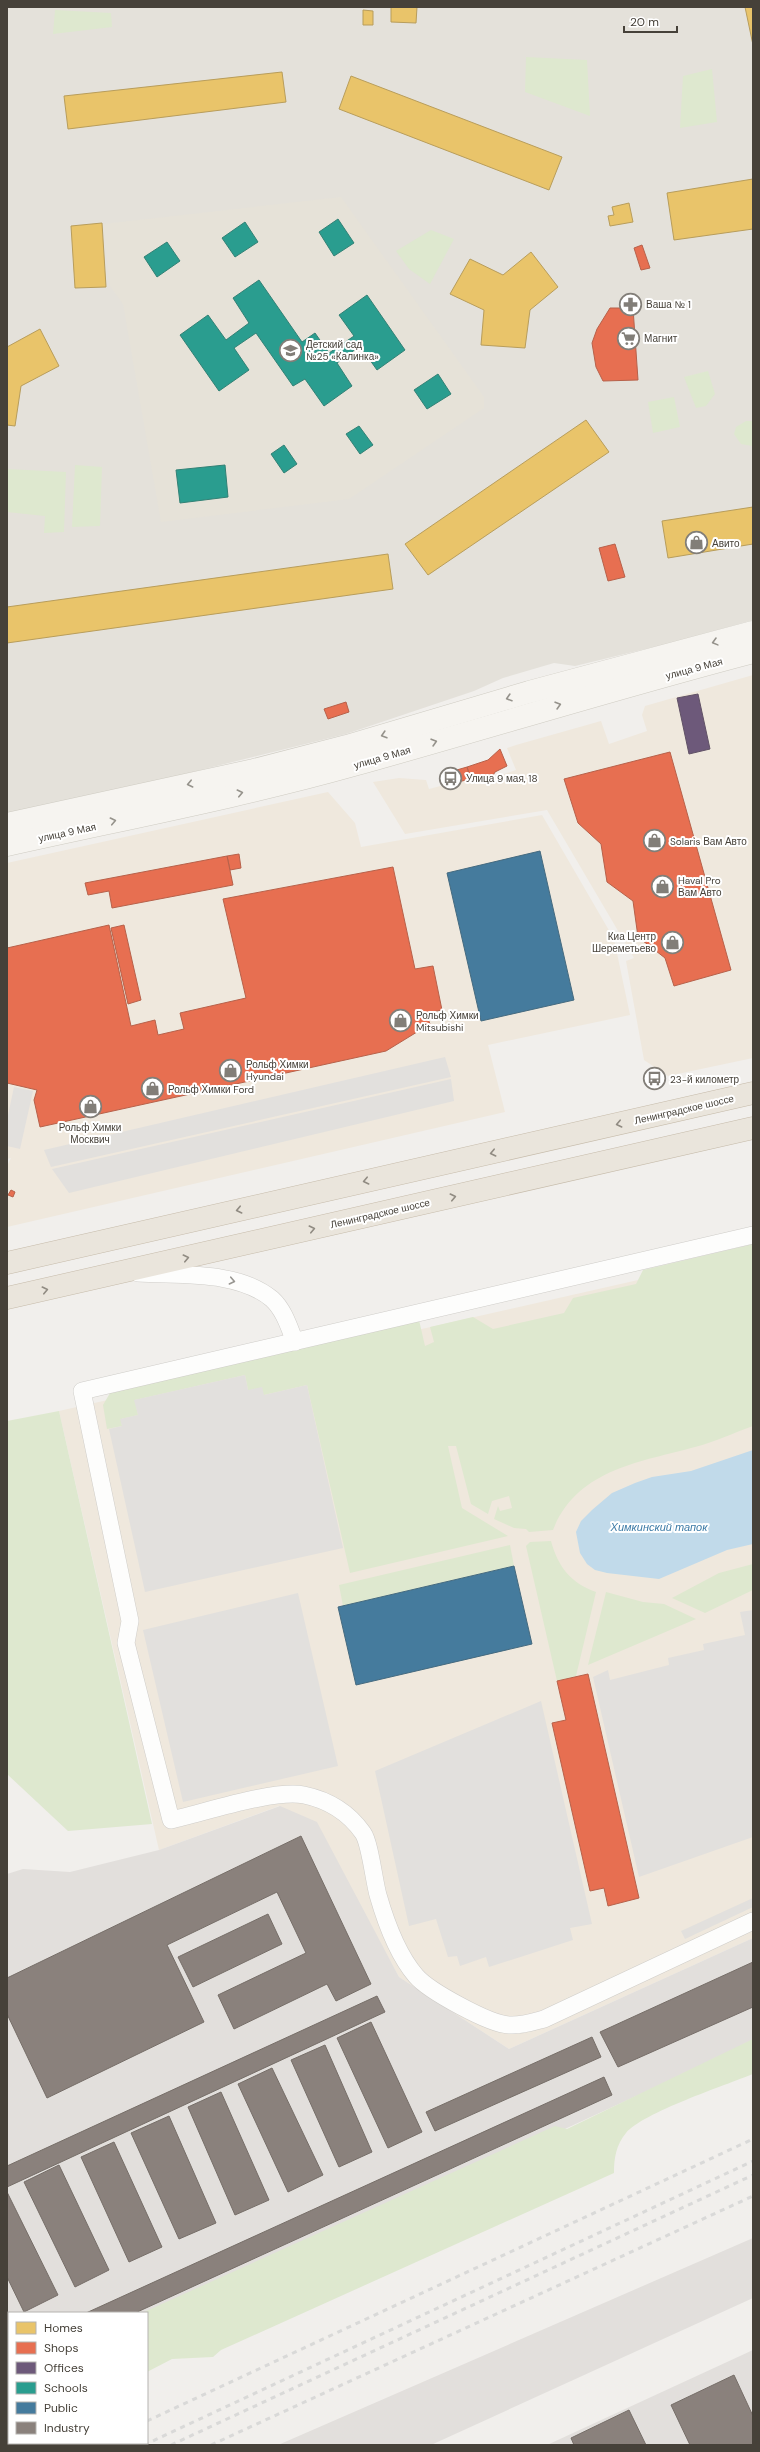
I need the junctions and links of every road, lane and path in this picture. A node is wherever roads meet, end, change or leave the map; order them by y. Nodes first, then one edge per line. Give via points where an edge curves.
1 (753, 632) edge
2 (753, 652) edge
3 (7, 824) edge
4 (7, 845) edge
5 (753, 1093) edge
6 (753, 1128) edge
7 (753, 1235) edge
8 (7, 1263) edge
9 (124, 1272) junction
10 (7, 1298) edge
11 (295, 1342) junction
12 (753, 1921) edge

1 -> 3 main road, улица 9 Мая via 254,770
4 -> 2 main road, улица 9 Мая via 353,765 671,673
5 -> 8 highway, Ленинградское шоссе
9 -> 6 highway, Ленинградское шоссе
7 - 11 street
10 -> 9 highway, Ленинградское шоссе
9 -> 11 street via 222,1279 251,1286 271,1299 279,1308
11 - 12 street via 82,1391 130,1621 126,1643 171,1820 288,1794 315,1798 341,1809 364,1834 378,1895 396,1945 417,1977 460,2005 488,2019 508,2025 544,2019

